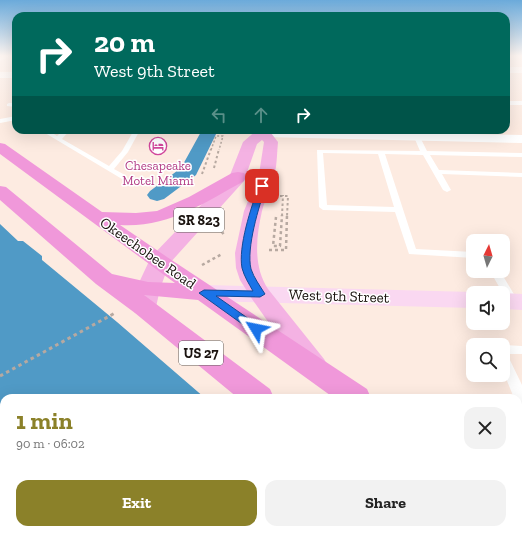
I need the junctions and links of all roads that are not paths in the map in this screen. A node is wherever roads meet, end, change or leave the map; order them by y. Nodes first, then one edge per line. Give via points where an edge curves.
1 (510, 103) edge
2 (522, 103) edge
3 (9, 105) dead end
4 (12, 105) edge
5 (12, 119) edge
6 (0, 121) edge
7 (50, 134) edge
8 (63, 134) edge
9 (135, 134) edge
10 (261, 134) edge
11 (265, 134) edge
12 (371, 134) edge
13 (434, 134) edge
14 (417, 137) junction
15 (58, 139) junction
16 (522, 139) edge
17 (0, 146) edge
18 (381, 152) junction
19 (425, 152) junction
20 (522, 155) edge
21 (110, 170) junction
22 (437, 172) junction
23 (522, 175) edge
24 (122, 177) dead end
25 (238, 177) junction
26 (447, 190) dead end
27 (0, 191) edge
28 (399, 210) junction
29 (97, 217) junction
30 (466, 254) edge
31 (159, 262) junction
32 (499, 278) edge
33 (204, 293) junction
34 (260, 294) junction
35 (146, 298) junction
36 (466, 300) edge
37 (513, 301) edge
38 (510, 349) edge
39 (522, 350) edge
40 (320, 373) junction
41 (510, 373) edge
42 (254, 394) edge
43 (350, 394) edge
44 (519, 394) edge

1 - 2 lane
3 - 4 lane
5 - 6 lane
7 - 15 lane
8 - 15 lane
9 - 21 lane via 125,152
10 - 25 main road, SR 823 via 250,142
11 - 34 main road via 271,142 267,174 253,211 246,253 246,268
12 - 14 street
13 - 14 street
13 - 16 street
14 - 19 lane
15 - 21 lane
17 - 29 highway, Okeechobee Road
18 - 19 lane
18 - 28 lane
18 - 28 lane via 319,151 323,207
19 - 20 lane
19 - 22 lane
21 - 24 lane
22 - 23 lane
22 - 26 lane
25 - 29 highway via 169,214 131,219
25 - 31 main road, SR 823
27 - 35 highway, US 27 via 104,279
28 - 30 lane via 412,252
29 - 31 highway, Okeechobee Road
31 - 33 highway, Okeechobee Road
31 - 35 main road, SR 823
32 - 37 lane
33 - 34 main road, West 9th Street
33 - 35 highway
33 - 40 highway, Okeechobee Road
34 - 36 main road, West 9th Street
34 - 40 main road
35 - 42 highway, US 27
38 - 39 lane
40 - 43 highway, Okeechobee Road
41 - 44 lane

